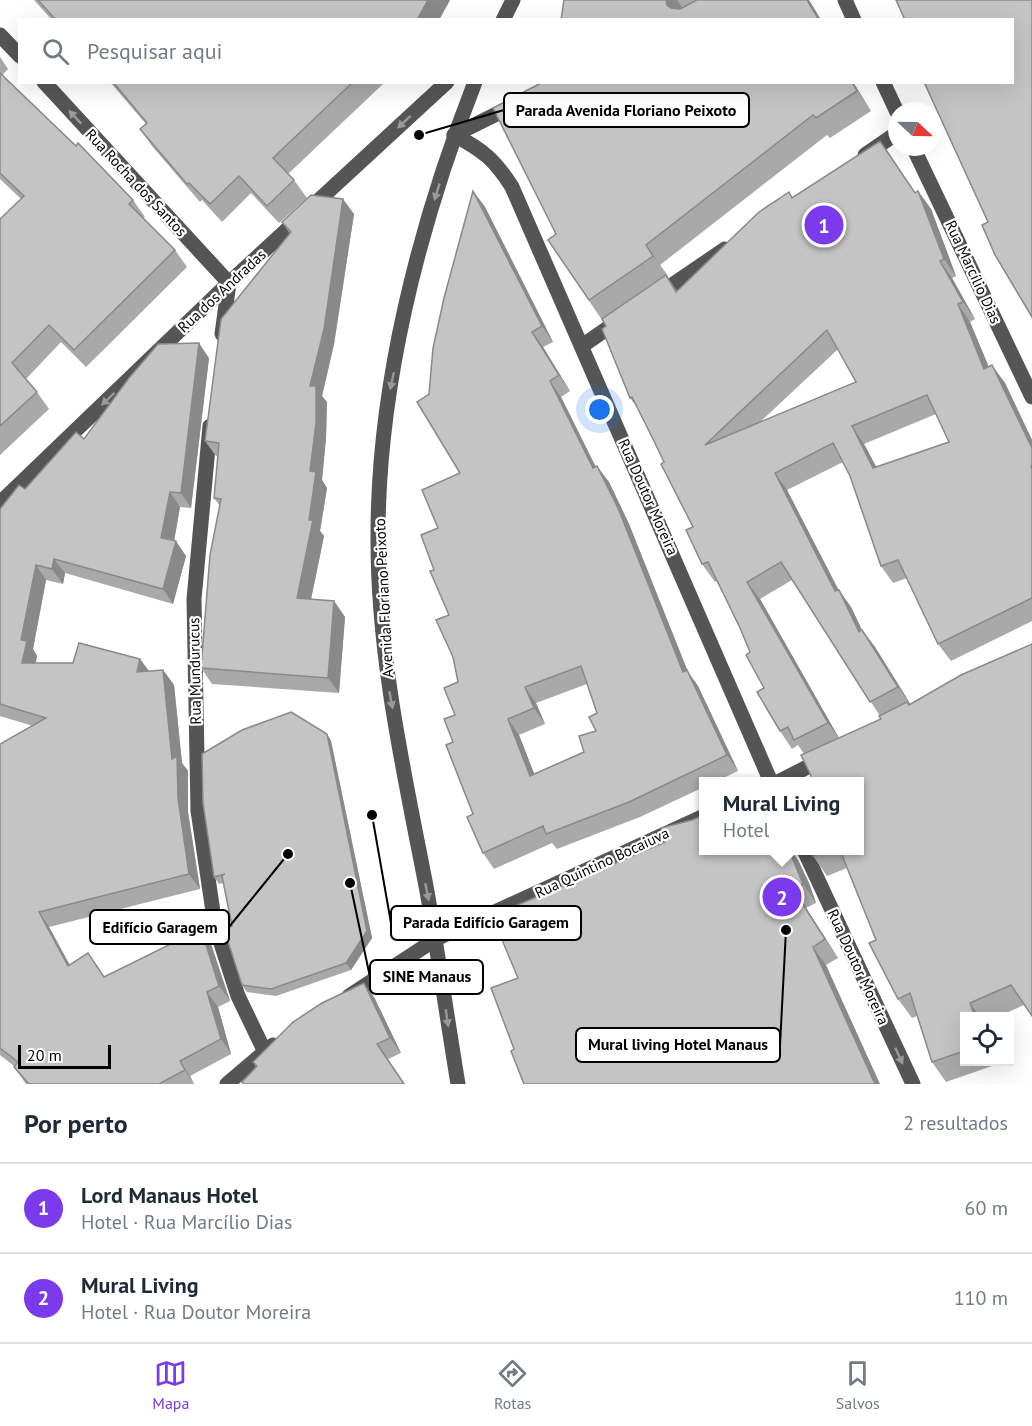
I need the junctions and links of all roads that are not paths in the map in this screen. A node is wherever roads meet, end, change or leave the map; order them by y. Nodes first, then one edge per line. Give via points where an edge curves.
1 (513, 0) edge
2 (844, 0) edge
3 (504, 18) edge
4 (853, 18) edge
5 (0, 35) edge
6 (18, 54) edge
7 (46, 84) edge
8 (445, 84) edge
9 (474, 84) edge
10 (884, 84) edge
11 (530, 98) edge
12 (892, 102) edge
13 (454, 135) junction
14 (888, 140) edge
15 (917, 156) edge
16 (848, 167) edge
17 (739, 240) edge
18 (229, 283) junction
19 (582, 346) junction
20 (220, 352) edge
21 (1032, 397) edge
22 (212, 411) edge
23 (0, 503) edge
24 (842, 750) edge
25 (769, 777) edge
26 (788, 777) edge
27 (699, 818) edge
28 (806, 855) edge
29 (436, 939) junction
30 (331, 1007) edge
31 (283, 1038) edge
32 (264, 1050) junction
33 (227, 1084) edge
34 (458, 1084) edge
35 (913, 1084) edge

1 - 3 street
2 - 4 street
5 - 6 street
18 -> 7 street, Rua Rocha dos Santos
8 -> 18 street, Rua dos Andradas
9 - 13 street, Avenida Floriano Peixoto
10 - 12 street
11 - 13 street
13 - 19 street, Rua Doutor Moreira via 497,163 512,187
13 -> 29 street, Avenida Floriano Peixoto via 416,263 385,412 378,541 388,685
14 - 16 street
15 - 21 street, Rua Marcílio Dias
17 - 19 street
18 - 20 street
18 -> 23 street, Rua dos Andradas
19 - 25 street, Rua Doutor Moreira
22 - 32 street, Rua Mundurucus via 194,599 198,811 216,925 238,996
24 - 26 street
27 - 29 street, Rua Quintino Bocaiuva
28 -> 35 street, Rua Doutor Moreira
29 - 30 street, Rua Quintino Bocaiuva
29 -> 34 street, Avenida Floriano Peixoto
31 - 32 street
32 - 33 street

